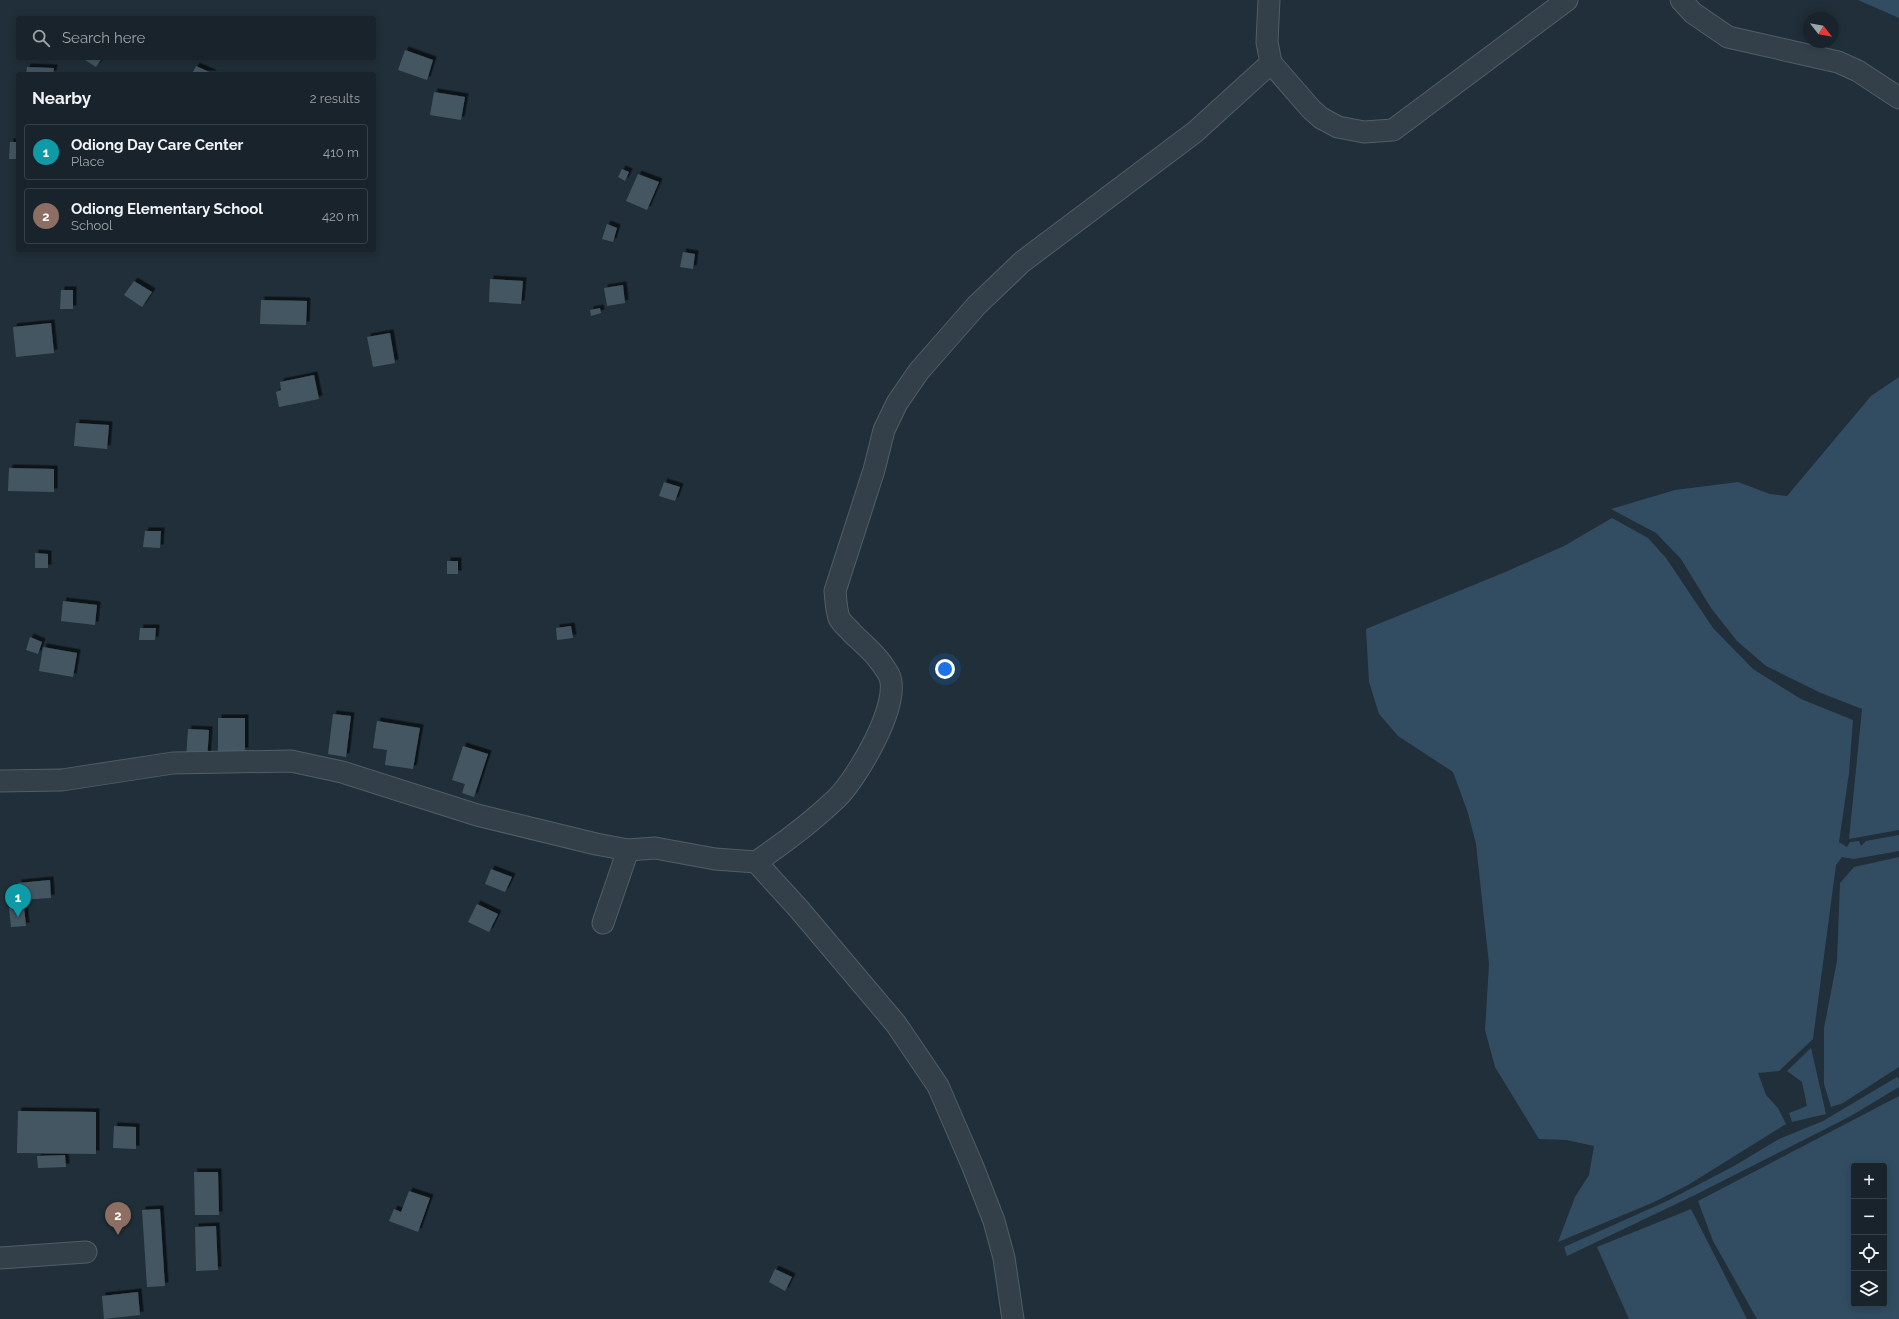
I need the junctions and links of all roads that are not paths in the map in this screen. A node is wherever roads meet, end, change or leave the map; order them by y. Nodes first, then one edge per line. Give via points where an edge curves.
1 (1269, 0) edge
2 (1567, 0) edge
3 (1680, 0) edge
4 (1271, 63) junction
5 (1899, 98) edge
6 (0, 781) edge
7 (628, 850) junction
8 (756, 862) junction
9 (603, 923) dead end
10 (86, 1252) dead end
11 (0, 1258) edge
12 (1013, 1319) edge

1 - 4 street via 1267,42
2 - 4 street via 1393,130 1364,132 1338,128 1330,124 1311,109
3 - 5 street via 1693,13 1728,37 1838,62 1858,71
4 - 8 street via 1195,132 1022,262 977,305 910,383 884,430 874,470 835,591 836,608 840,619 877,657 890,678 890,704 883,725 856,772 838,797
6 - 7 street via 62,780 173,763 291,761 342,772 477,815
7 - 8 street via 655,848 715,859
7 - 9 street
8 - 12 street via 896,1024 938,1086 994,1221 1004,1258
10 - 11 street

